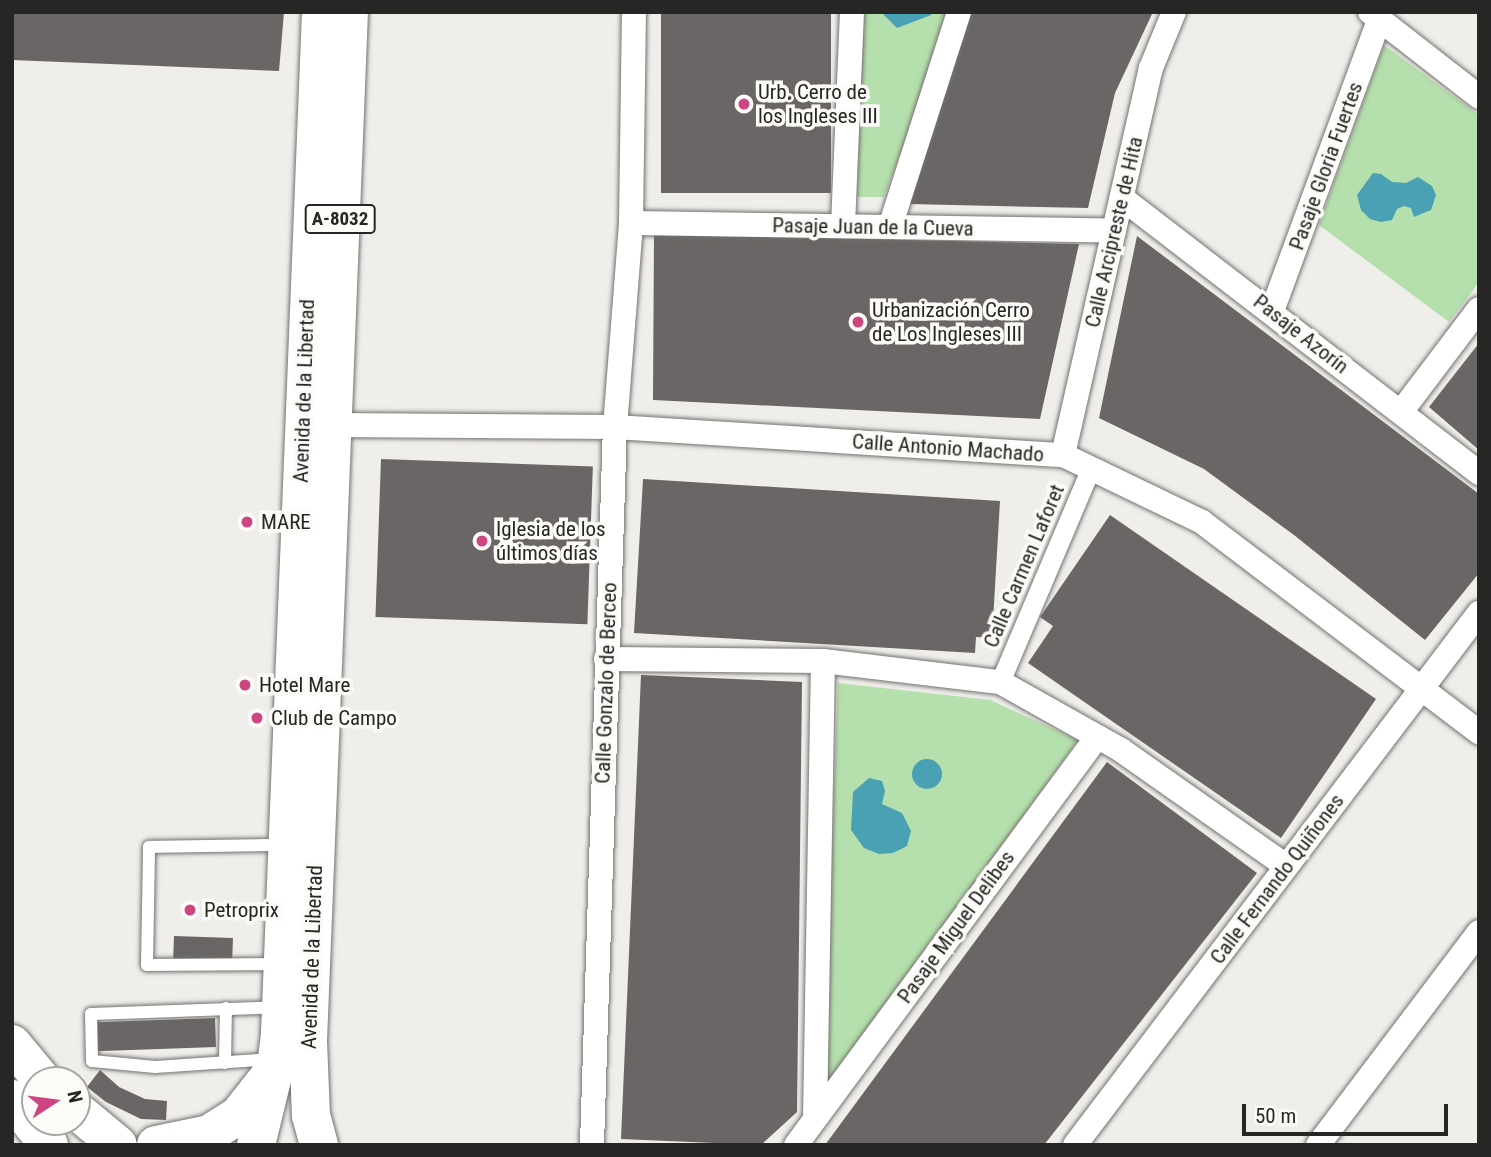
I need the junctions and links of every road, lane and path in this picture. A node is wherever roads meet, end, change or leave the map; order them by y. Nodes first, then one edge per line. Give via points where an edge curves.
1 (321, 12) edge
2 (348, 12) edge
3 (635, 12) edge
4 (852, 12) edge
5 (959, 12) edge
6 (1174, 12) edge
7 (1374, 16) edge
8 (1479, 96) edge
9 (1122, 198) junction
10 (631, 223) junction
11 (843, 226) junction
12 (890, 227) junction
13 (1114, 231) junction
14 (1479, 309) edge
15 (1272, 311) junction
16 (1401, 412) junction
17 (317, 425) junction
18 (615, 427) junction
19 (1063, 455) junction
20 (1091, 468) junction
21 (1479, 473) edge
22 (1479, 613) edge
23 (606, 659) junction
24 (823, 662) junction
25 (1000, 682) junction
26 (1422, 688) junction
27 (1479, 732) edge
28 (1097, 737) junction
29 (286, 845) junction
30 (1286, 866) junction
31 (1479, 932) edge
32 (281, 964) junction
33 (280, 1007) junction
34 (226, 1008) junction
35 (12, 1044) edge
36 (225, 1063) junction
37 (275, 1065) junction
38 (30, 1066) edge
39 (12, 1099) edge
40 (815, 1118) junction
41 (91, 1123) edge
42 (113, 1141) edge
43 (49, 1145) edge
44 (154, 1145) edge
45 (256, 1145) edge
46 (319, 1145) edge
47 (592, 1145) edge
48 (796, 1145) edge
49 (1076, 1145) edge
50 (1318, 1145) edge

1 - 17 main road, Avenida de la Libertad / A-8032
2 - 17 main road, Avenida de la Libertad / A-8032
3 - 10 street, Calle Gonzalo de Berceo
4 - 11 street
5 - 12 street
6 - 9 street, Calle Arcipreste de Hita via 1151,68
7 - 8 street
7 - 15 street, Pasaje Gloria Fuertes
9 - 13 street, Calle Arcipreste de Hita
9 - 15 street, Pasaje Azorín
10 - 11 street, Pasaje Juan de la Cueva
10 - 18 street, Calle Gonzalo de Berceo
11 - 12 street, Pasaje Juan de la Cueva
12 - 13 street, Pasaje Juan de la Cueva
13 - 19 street, Calle Arcipreste de Hita
14 - 16 street
15 - 16 street, Pasaje Azorín
16 - 21 street, Pasaje Azorín
17 - 18 street, Calle Antonio Machado
17 - 29 main road, Avenida de la Libertad
17 - 46 main road, Avenida de la Libertad via 308,1041 311,1116
18 - 19 street, Calle Antonio Machado
18 - 23 street, Calle Gonzalo de Berceo
19 - 20 street, Calle Antonio Machado
20 - 25 street, Calle Carmen Laforet
20 - 26 street, Calle Antonio Machado via 1202,522
22 - 26 street, Calle Fernando Quiñones
23 - 24 street
23 - 47 street, Calle Gonzalo de Berceo
24 - 25 street
24 - 40 street
25 - 28 street
26 - 27 street, Calle Antonio Machado
26 - 30 street, Calle Fernando Quiñones
28 - 30 street
28 - 40 street, Pasaje Miguel Delibes
29 - 32 main road, Avenida de la Libertad
29 - 32 lane via 149,848 147,965
30 - 49 street, Calle Fernando Quiñones
31 - 50 street
32 - 33 main road, Avenida de la Libertad
33 - 34 lane
33 - 37 main road, Avenida de la Libertad
34 - 36 lane
34 - 36 lane via 91,1014 92,1061 155,1067
35 - 38 main road
36 - 37 lane
37 - 44 main road via 238,1116 209,1134
37 - 45 main road, Avenida de la Libertad
39 - 43 main road
40 - 48 street, Pasaje Miguel Delibes
41 - 42 main road
42 - 44 main road

